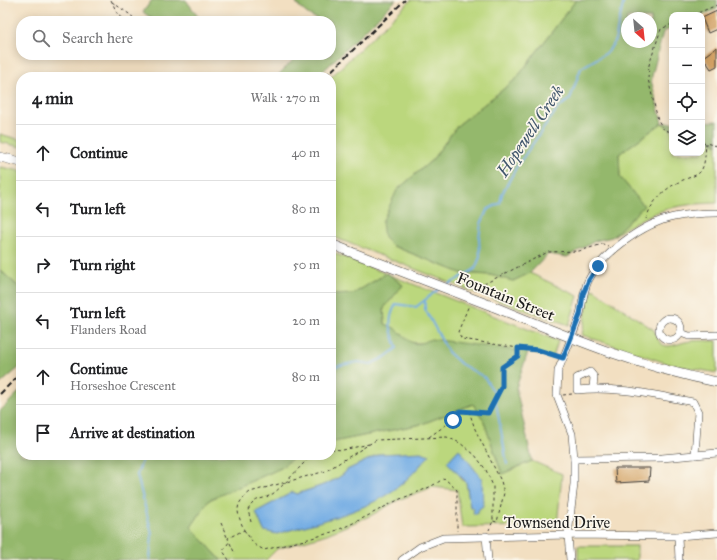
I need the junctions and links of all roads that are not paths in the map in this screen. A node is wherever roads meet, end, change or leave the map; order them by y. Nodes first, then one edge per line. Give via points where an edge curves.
1 (0, 157) edge
2 (16, 161) edge
3 (717, 213) edge
4 (336, 246) edge
5 (681, 333) dead end
6 (717, 335) edge
7 (570, 338) junction
8 (717, 382) edge
9 (593, 388) junction
10 (717, 453) edge
11 (695, 455) junction
12 (574, 459) junction
13 (717, 533) edge
14 (568, 535) junction
15 (486, 536) junction
16 (678, 536) junction
17 (402, 560) edge
18 (488, 560) edge
19 (570, 560) edge
20 (679, 560) edge

1 - 2 main road
3 - 7 street via 673,217 642,230 614,249 589,280 583,294 580,315
4 - 7 main road, Fountain Street, bridge
5 - 6 street via 689,336
7 - 8 main road, Fountain Street via 664,371
7 - 12 street via 556,380 557,395 572,434
9 - 9 street via 577,390 577,378 590,372 594,377
9 - 11 street via 637,391 693,402 698,412
10 - 11 street
11 - 12 street
12 - 14 street
13 - 16 street, Townsend Drive
14 - 15 street, Townsend Drive
14 - 16 street, Townsend Drive
14 - 19 street
15 - 17 street, Townsend Drive via 443,538 420,547
15 - 18 street
16 - 20 street

